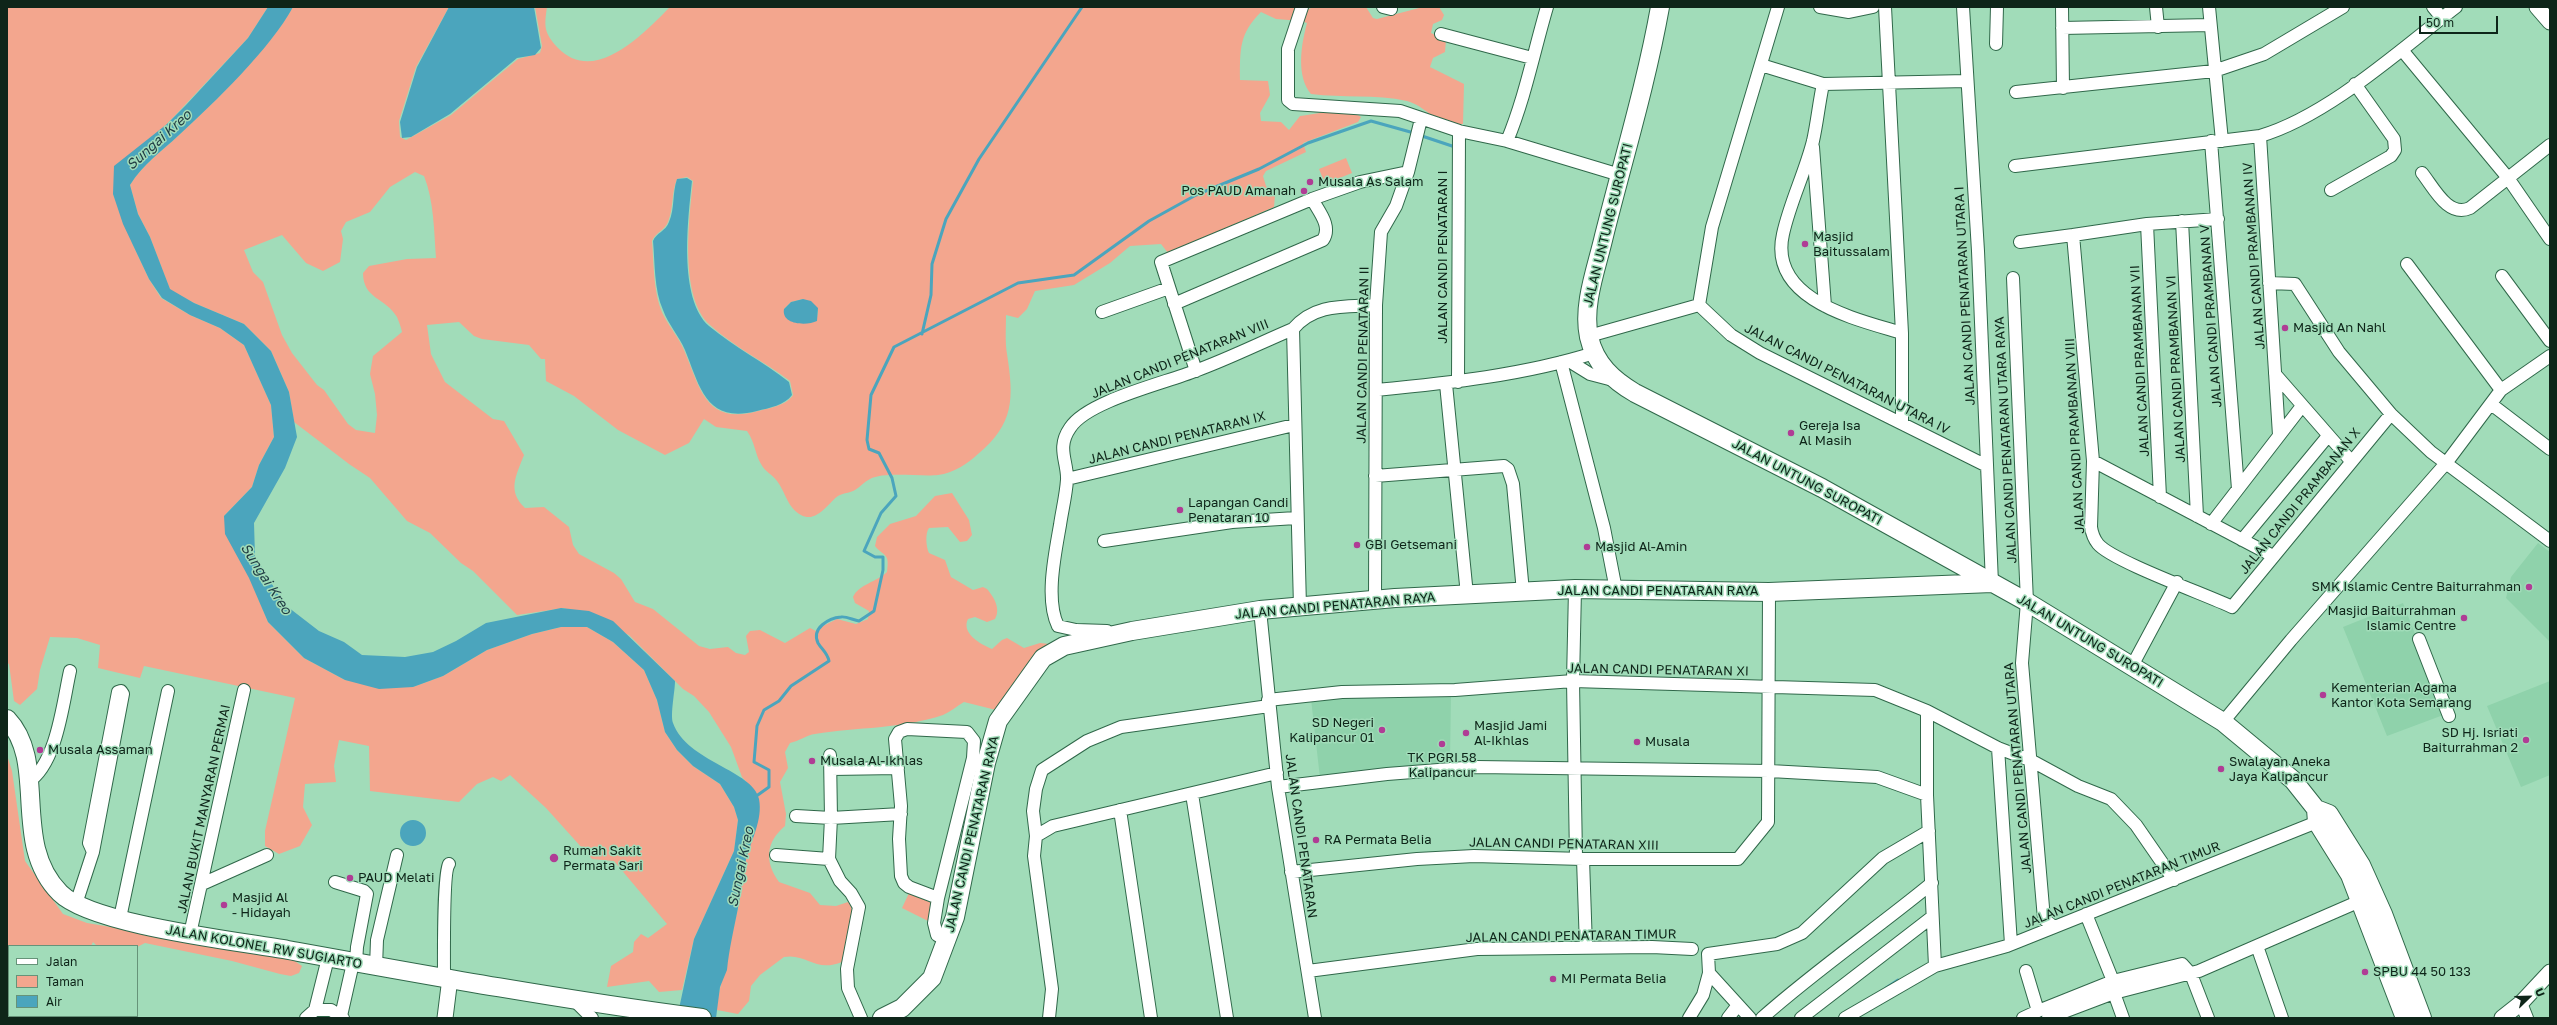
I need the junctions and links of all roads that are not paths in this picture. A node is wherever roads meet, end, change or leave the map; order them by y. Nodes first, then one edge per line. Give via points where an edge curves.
1 (1302, 7) edge
2 (1547, 7) edge
3 (1660, 7) edge
4 (1778, 7) edge
5 (1820, 7) edge
6 (1873, 7) edge
7 (1885, 7) edge
8 (1963, 7) edge
9 (1998, 7) edge
10 (2062, 7) edge
11 (2156, 7) edge
12 (2209, 7) edge
13 (2342, 7) edge
14 (2433, 7) edge
15 (2456, 7) edge
16 (2538, 7) edge
17 (2442, 18) junction
18 (2550, 22) edge
19 (2210, 25) junction
20 (2062, 28) junction
21 (2158, 28) junction
22 (1441, 34) dead end
23 (1996, 44) dead end
24 (2402, 50) junction
25 (1532, 58) junction
26 (1760, 65) junction
27 (2214, 70) junction
28 (1967, 81) junction
29 (1889, 83) junction
30 (1823, 84) junction
31 (2355, 84) junction
32 (2063, 88) junction
33 (2016, 92) dead end
34 (1418, 129) junction
35 (1459, 131) junction
36 (2260, 136) junction
37 (1507, 141) junction
38 (2217, 141) junction
39 (1813, 142) junction
40 (2550, 145) edge
41 (2015, 166) dead end
42 (1408, 172) junction
43 (2422, 173) dead end
44 (1620, 175) junction
45 (2508, 178) junction
46 (2332, 190) dead end
47 (1312, 198) junction
48 (2218, 219) junction
49 (2182, 221) junction
50 (2146, 224) junction
51 (2078, 234) junction
52 (2550, 239) edge
53 (2020, 242) dead end
54 (2407, 264) dead end
55 (2502, 276) dead end
56 (2013, 278) dead end
57 (2270, 283) junction
58 (1169, 288) junction
59 (1174, 304) junction
60 (1376, 305) junction
61 (1699, 305) junction
62 (1825, 306) junction
63 (1102, 312) dead end
64 (1293, 329) junction
65 (1902, 333) junction
66 (2550, 341) edge
67 (1592, 345) junction
68 (2550, 356) edge
69 (1565, 362) junction
70 (1196, 371) junction
71 (2275, 374) junction
72 (1613, 380) junction
73 (1452, 383) junction
74 (1376, 390) junction
75 (2501, 390) junction
76 (2491, 404) junction
77 (2302, 406) junction
78 (2391, 414) junction
79 (1902, 422) junction
80 (1294, 425) junction
81 (2279, 436) junction
82 (2328, 436) junction
83 (2547, 443) edge
84 (2093, 461) junction
85 (2351, 461) junction
86 (2447, 462) junction
87 (1987, 466) junction
88 (1454, 470) junction
89 (1375, 476) junction
90 (1067, 479) junction
91 (2238, 489) junction
92 (2160, 497) junction
93 (2197, 516) junction
94 (1296, 518) junction
95 (2211, 524) junction
96 (2242, 540) junction
97 (1104, 541) dead end
98 (2550, 541) edge
99 (2273, 556) junction
100 (2177, 582) junction
101 (1992, 583) junction
102 (1575, 588) junction
103 (1616, 590) junction
104 (1523, 592) junction
105 (1770, 592) junction
106 (1467, 595) junction
107 (1375, 600) junction
108 (2027, 602) junction
109 (1300, 607) junction
110 (2232, 607) joint
111 (1260, 610) junction
112 (1132, 631) junction
113 (2419, 639) dead end
114 (2132, 666) junction
115 (70, 671) dead end
116 (1573, 681) junction
117 (1768, 687) junction
118 (244, 690) dead end
119 (168, 691) dead end
120 (1268, 703) junction
121 (1927, 711) junction
122 (2449, 716) dead end
123 (7, 719) edge
124 (2223, 722) junction
125 (1998, 748) junction
126 (830, 755) dead end
127 (2032, 760) junction
128 (898, 768) junction
129 (831, 769) junction
130 (1574, 770) junction
131 (1770, 771) junction
132 (1277, 773) junction
133 (28, 782) junction
134 (1278, 787) junction
135 (1192, 794) junction
136 (1927, 795) junction
137 (1120, 810) junction
138 (901, 814) junction
139 (796, 816) dead end
140 (2317, 816) junction
141 (831, 818) junction
142 (1930, 832) junction
143 (1036, 836) junction
144 (93, 852) junction
145 (267, 855) dead end
146 (397, 855) dead end
147 (776, 855) dead end
148 (1580, 858) junction
149 (829, 859) junction
150 (449, 864) dead end
151 (1291, 872) junction
152 (2174, 880) junction
153 (335, 882) dead end
154 (1932, 883) junction
155 (202, 884) junction
156 (938, 898) junction
157 (2360, 900) junction
158 (76, 904) junction
159 (2086, 914) junction
160 (1932, 917) junction
161 (120, 918) junction
162 (2054, 927) junction
163 (190, 934) junction
164 (948, 941) junction
165 (2011, 944) junction
166 (2258, 946) junction
167 (1586, 947) junction
168 (1692, 949) dead end
169 (328, 958) junction
170 (355, 963) junction
171 (1935, 966) junction
172 (376, 967) junction
173 (1308, 971) junction
174 (2026, 971) dead end
175 (2550, 972) edge
176 (1709, 973) junction
177 (2191, 974) junction
178 (447, 978) junction
179 (2114, 987) junction
180 (574, 1000) junction
181 (2522, 1003) junction
182 (1738, 1005) junction
183 (311, 1014) edge
184 (2043, 1015) edge
185 (342, 1017) edge
186 (1845, 1017) edge
187 (445, 1018) edge
188 (592, 1018) edge
189 (702, 1018) edge
190 (861, 1018) edge
191 (882, 1018) edge
192 (1049, 1018) edge
193 (1151, 1018) edge
194 (1227, 1018) edge
195 (1315, 1018) edge
196 (1689, 1018) edge
197 (1728, 1018) edge
198 (1750, 1018) edge
199 (1762, 1018) edge
200 (1801, 1018) edge
201 (2023, 1018) edge
202 (2123, 1018) edge
203 (2208, 1018) edge
204 (2282, 1018) edge
205 (2405, 1018) edge
206 (2422, 1018) edge
207 (2502, 1018) edge
208 (2527, 1018) edge

1 - 34 street via 1288,49 1289,102 1400,111
2 - 25 street
3 - 44 main road, JALAN UNTUNG SUROPATI via 1652,55
4 - 26 street
5 - 6 street via 1844,12
7 - 29 street
8 - 28 street, JALAN CANDI PENATARAN UTARA I
9 - 23 street
10 - 20 street
11 - 21 street
12 - 19 street, JALAN CANDI PRAMBANAN V
13 - 27 street via 2287,42 2252,59
14 - 17 street
15 - 17 street
16 - 18 street
17 - 24 street
19 - 21 street
19 - 27 street, JALAN CANDI PRAMBANAN V
20 - 21 street
20 - 32 street
22 - 25 street
24 - 31 street
24 - 45 street
25 - 37 street via 1518,115
26 - 30 street
26 - 61 street via 1712,227
27 - 32 street
27 - 38 street, JALAN CANDI PRAMBANAN V
28 - 29 street
28 - 87 street, JALAN CANDI PENATARAN UTARA I via 1978,251
29 - 30 street
29 - 65 street
30 - 39 street
31 - 36 street via 2301,121
31 - 46 street via 2394,139 2395,150 2391,156
32 - 33 street
34 - 35 street
34 - 42 street, JALAN CANDI PENATARAN II
35 - 37 street
35 - 73 street, JALAN CANDI PENATARAN I
36 - 38 street
36 - 57 street, JALAN CANDI PRAMBANAN IV
37 - 44 street
38 - 41 street
38 - 48 street, JALAN CANDI PRAMBANAN V
39 - 62 street
39 - 62 street via 1783,233 1781,250 1794,283
40 - 45 street
42 - 47 street via 1360,182
42 - 60 street, JALAN CANDI PENATARAN II via 1396,206 1381,232
43 - 45 street via 2446,204 2462,212
44 - 67 main road, JALAN UNTUNG SUROPATI via 1586,316
45 - 52 street
47 - 58 street via 1161,262
47 - 59 street via 1327,226 1328,233 1323,240
48 - 49 street
48 - 91 street, JALAN CANDI PRAMBANAN V
49 - 50 street
49 - 93 street, JALAN CANDI PRAMBANAN VI
50 - 51 street
50 - 92 street, JALAN CANDI PRAMBANAN VII
51 - 53 street
51 - 84 street, JALAN CANDI PRAMBANAN VIII
54 - 75 street
55 - 66 street
56 - 108 street, JALAN CANDI PENATARAN UTARA RAYA
57 - 71 street, JALAN CANDI PRAMBANAN IV
57 - 78 street via 2295,284 2339,352
58 - 59 street
58 - 63 street
59 - 70 street
60 - 64 street, JALAN CANDI PENATARAN VIII via 1321,309 1302,318
60 - 74 street, JALAN CANDI PENATARAN II
61 - 67 street
61 - 79 street, JALAN CANDI PENATARAN UTARA IV via 1731,335 1760,353
62 - 65 street via 1843,315
64 - 70 street, JALAN CANDI PENATARAN VIII
64 - 80 street
65 - 79 street
67 - 69 street
67 - 72 main road, JALAN UNTUNG SUROPATI
68 - 75 street
69 - 72 street via 1590,374
69 - 73 street
69 - 103 street
70 - 90 street, JALAN CANDI PENATARAN VIII via 1099,405 1083,415 1070,428 1064,444 1063,460
71 - 77 street
71 - 81 street, JALAN CANDI PRAMBANAN IV
72 - 101 main road, JALAN UNTUNG SUROPATI via 1635,394 1822,488
73 - 74 street
73 - 88 street, JALAN CANDI PENATARAN I
74 - 89 street, JALAN CANDI PENATARAN II
75 - 76 street
76 - 83 street
76 - 86 street
77 - 81 street
77 - 82 street
78 - 85 street, JALAN CANDI PRAMBANAN X
78 - 86 street via 2431,452
79 - 87 street, JALAN CANDI PENATARAN UTARA IV
80 - 90 street, JALAN CANDI PENATARAN IX
80 - 94 street
81 - 91 street
82 - 85 street
82 - 96 street
84 - 92 street
84 - 100 street, JALAN CANDI PRAMBANAN VIII via 2092,527 2098,545 2116,557
85 - 99 street, JALAN CANDI PRAMBANAN X
86 - 98 street
86 - 124 street via 2291,640
87 - 101 street, JALAN CANDI PENATARAN UTARA I
88 - 89 street
88 - 104 street via 1504,466 1508,469 1513,484
88 - 106 street, JALAN CANDI PENATARAN I
89 - 107 street, JALAN CANDI PENATARAN II
90 - 112 street via 1056,547 1051,601 1053,617 1058,626 1068,630
91 - 95 street
92 - 93 street
93 - 95 street
94 - 97 street via 1232,522
94 - 109 street
95 - 96 street
96 - 99 street
99 - 110 street, JALAN CANDI PRAMBANAN X
100 - 110 street, JALAN CANDI PRAMBANAN VIII
100 - 114 street
101 - 105 main road, JALAN CANDI PENATARAN RAYA
101 - 108 main road, JALAN UNTUNG SUROPATI
102 - 103 main road, JALAN CANDI PENATARAN RAYA
102 - 104 main road, JALAN CANDI PENATARAN RAYA
102 - 116 street
103 - 105 main road, JALAN CANDI PENATARAN RAYA
104 - 106 main road, JALAN CANDI PENATARAN RAYA
105 - 117 street
106 - 107 main road, JALAN CANDI PENATARAN RAYA
107 - 109 main road, JALAN CANDI PENATARAN RAYA
108 - 114 main road, JALAN UNTUNG SUROPATI
108 - 127 street, JALAN CANDI PENATARAN UTARA via 2022,662
109 - 111 main road, JALAN CANDI PENATARAN RAYA
111 - 112 main road, JALAN CANDI PENATARAN RAYA
111 - 120 street, JALAN CANDI PENATARAN
112 - 164 main road, JALAN CANDI PENATARAN RAYA via 1064,646 1043,658 998,721 986,764
113 - 122 street
114 - 124 main road, JALAN UNTUNG SUROPATI
115 - 133 street via 52,747 35,777
116 - 117 street, JALAN CANDI PENATARAN XI
116 - 120 street, JALAN CANDI PENATARAN XI via 1455,690 1342,692
116 - 130 street
117 - 121 street, JALAN CANDI PENATARAN XI via 1875,690
117 - 131 street
118 - 155 street, JALAN BUKIT MANYARAN PERMAI
119 - 161 street
120 - 132 street, JALAN CANDI PENATARAN
120 - 143 street, JALAN CANDI PENATARAN XI via 1121,727 1087,741 1042,770 1033,811
121 - 125 street, JALAN CANDI PENATARAN XI
121 - 136 street
123 - 133 main road, JALAN KOLONEL RW SUGIARTO via 16,730
124 - 140 main road, JALAN UNTUNG SUROPATI via 2293,780
125 - 127 street, JALAN CANDI PENATARAN XI
125 - 165 street
126 - 129 street
127 - 152 street, JALAN CANDI PENATARAN XI via 2078,786 2111,799 2136,825
127 - 162 street, JALAN CANDI PENATARAN UTARA via 2044,919
128 - 129 street
128 - 138 street
128 - 156 street via 895,739 899,732 907,729 967,732 974,741 973,758
129 - 141 street
130 - 131 street
130 - 134 street via 1477,767 1387,774
130 - 148 street
131 - 136 street via 1877,777
131 - 148 street, JALAN CANDI PENATARAN XIII via 1768,822 1738,859
132 - 134 street, JALAN CANDI PENATARAN
132 - 135 street
133 - 158 main road, JALAN KOLONEL RW SUGIARTO via 32,833 40,864 54,887
134 - 151 street, JALAN CANDI PENATARAN
135 - 137 street
135 - 194 street
136 - 142 street
137 - 143 street via 1053,826
137 - 193 street
138 - 141 street
138 - 156 street via 899,839 901,876 904,883
139 - 141 street
140 - 152 street, JALAN CANDI PENATARAN TIMUR
140 - 157 main road, JALAN UNTUNG SUROPATI via 2350,875
140 - 206 main road, JALAN UNTUNG SUROPATI via 2329,814 2361,865 2383,914
141 - 149 street
142 - 154 street
142 - 176 street via 1883,858 1802,933 1777,944 1708,954
143 - 192 street, JALAN CANDI PENATARAN XI via 1034,856 1052,989
144 - 144 street via 88,843 118,692 121,691 123,694
144 - 158 street
145 - 155 street
146 - 172 street via 377,940
147 - 149 street
148 - 151 street, JALAN CANDI PENATARAN XIII via 1424,858
148 - 167 street
149 - 190 street via 840,881 859,907 846,969 848,988
150 - 178 street via 445,888
151 - 173 street, JALAN CANDI PENATARAN
152 - 159 street, JALAN CANDI PENATARAN TIMUR
153 - 170 street via 367,894
154 - 160 street
154 - 199 street via 1803,982
155 - 163 street, JALAN BUKIT MANYARAN PERMAI
156 - 164 street via 934,930
157 - 166 street
157 - 205 main road, JALAN UNTUNG SUROPATI
158 - 161 main road, JALAN KOLONEL RW SUGIARTO
159 - 162 street, JALAN CANDI PENATARAN TIMUR
159 - 179 street
160 - 171 street
160 - 200 street
161 - 163 main road, JALAN KOLONEL RW SUGIARTO
162 - 165 street, JALAN CANDI PENATARAN TIMUR
163 - 169 main road, JALAN KOLONEL RW SUGIARTO
164 - 191 main road, JALAN CANDI PENATARAN RAYA via 932,978 902,1008
165 - 171 street, JALAN CANDI PENATARAN TIMUR
166 - 177 street
166 - 204 street
167 - 168 street, JALAN CANDI PENATARAN TIMUR
167 - 173 street, JALAN CANDI PENATARAN TIMUR via 1477,949
169 - 170 main road, JALAN KOLONEL RW SUGIARTO
169 - 183 street
170 - 172 main road, JALAN KOLONEL RW SUGIARTO
170 - 185 street
171 - 186 street, JALAN CANDI PENATARAN TIMUR
172 - 178 main road, JALAN KOLONEL RW SUGIARTO
173 - 195 street, JALAN CANDI PENATARAN
174 - 184 street
175 - 181 street
176 - 182 street
176 - 196 street via 1704,995
177 - 179 street
177 - 203 street
178 - 180 main road, JALAN KOLONEL RW SUGIARTO
178 - 187 street
179 - 184 street
179 - 202 street
180 - 188 street
180 - 189 main road, JALAN KOLONEL RW SUGIARTO
181 - 207 street
181 - 208 street
182 - 197 street
182 - 198 street
183 - 185 street via 325,1009
184 - 201 street

